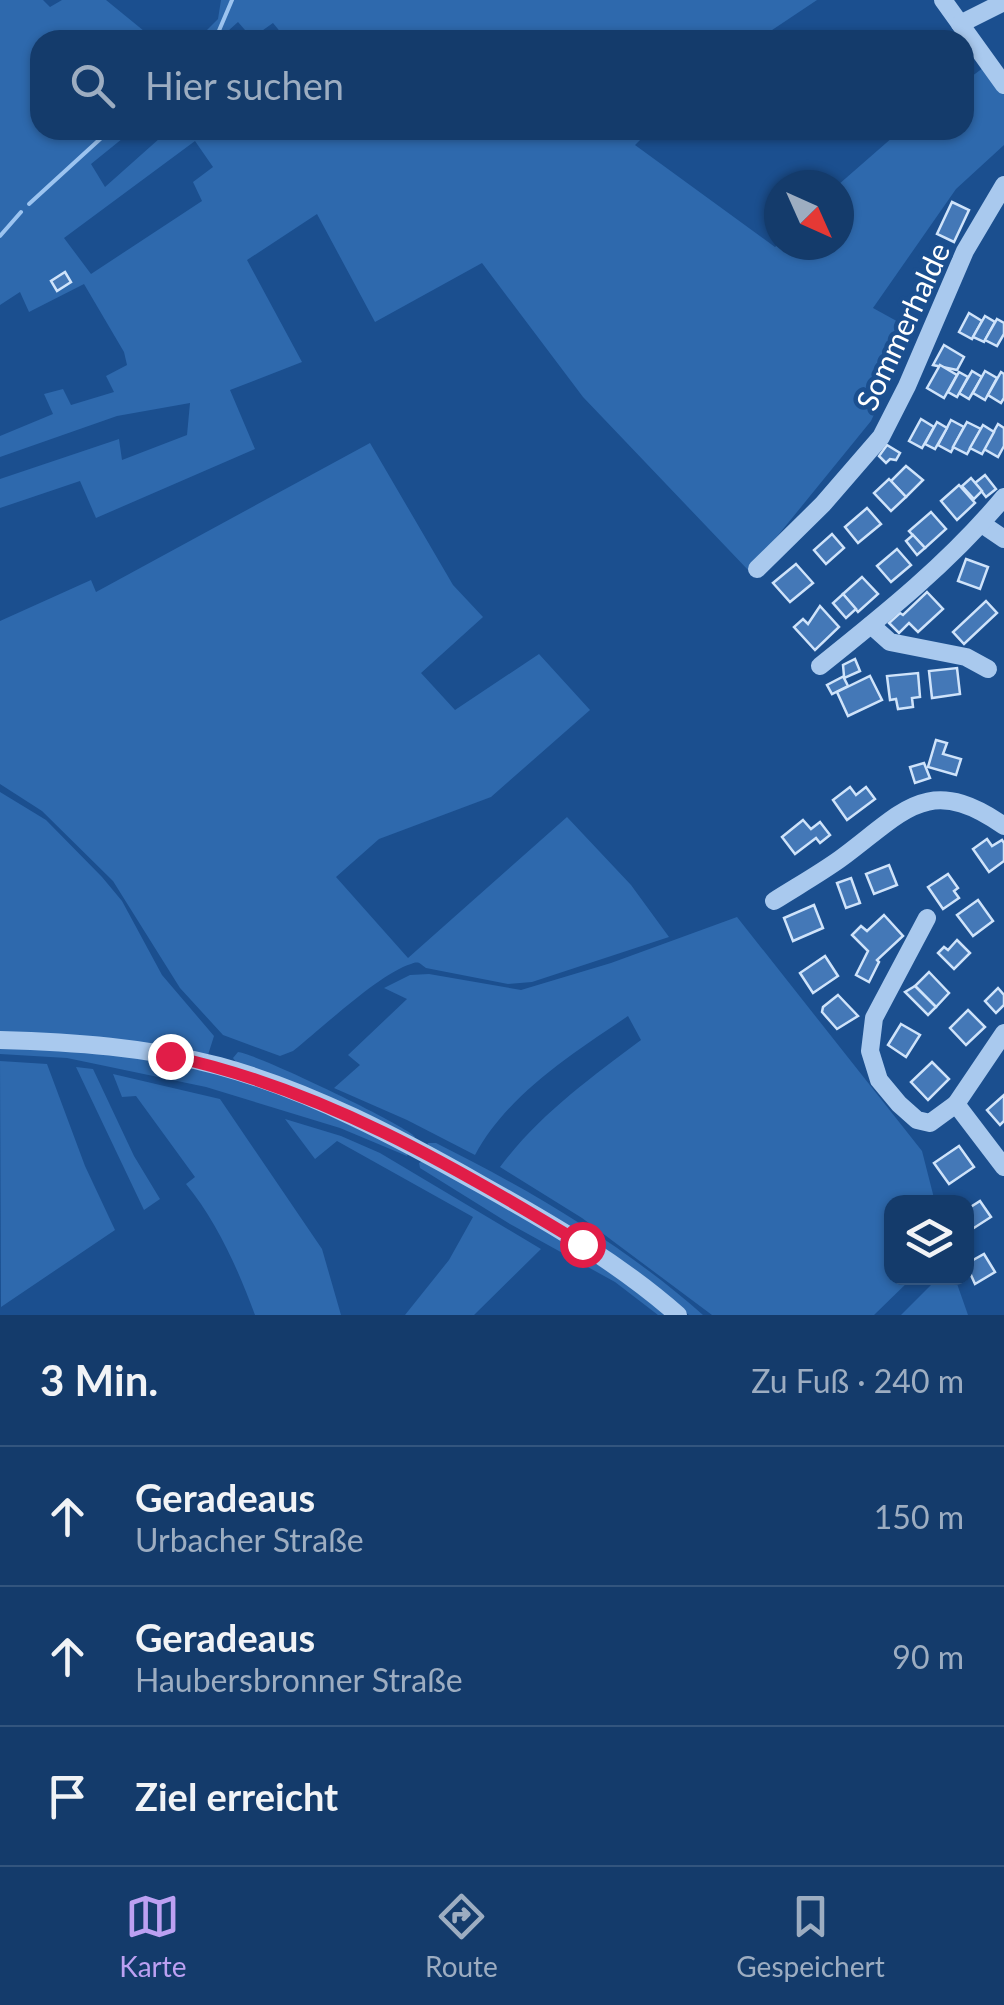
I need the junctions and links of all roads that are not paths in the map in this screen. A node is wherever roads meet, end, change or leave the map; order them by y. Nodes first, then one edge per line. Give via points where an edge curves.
1 (943, 0) edge
2 (1004, 2) edge
3 (960, 24) junction
4 (964, 30) edge
5 (974, 43) edge
6 (1004, 85) edge
7 (1004, 185) edge
8 (1004, 497) edge
9 (982, 524) junction
10 (1004, 540) edge
11 (757, 569) dead end
12 (871, 625) junction
13 (820, 666) dead end
14 (988, 669) dead end
15 (1004, 826) edge
16 (774, 902) dead end
17 (927, 918) dead end
18 (1004, 1034) edge
19 (0, 1040) edge
20 (956, 1104) junction
21 (1004, 1167) edge
22 (678, 1315) edge

1 - 3 street
2 - 3 street
3 - 4 street
5 - 6 street
7 - 11 street, Sommerhalde via 965,251 880,437
8 - 9 street
9 - 10 street
9 - 12 street
12 - 13 street
12 - 14 street via 890,642 966,657
15 - 16 street via 979,808 927,800 886,821
17 - 20 street via 874,1018 870,1051 879,1080 917,1120 930,1123
18 - 20 street
19 - 22 street via 80,1043 220,1066 332,1108 534,1214
20 - 21 street

